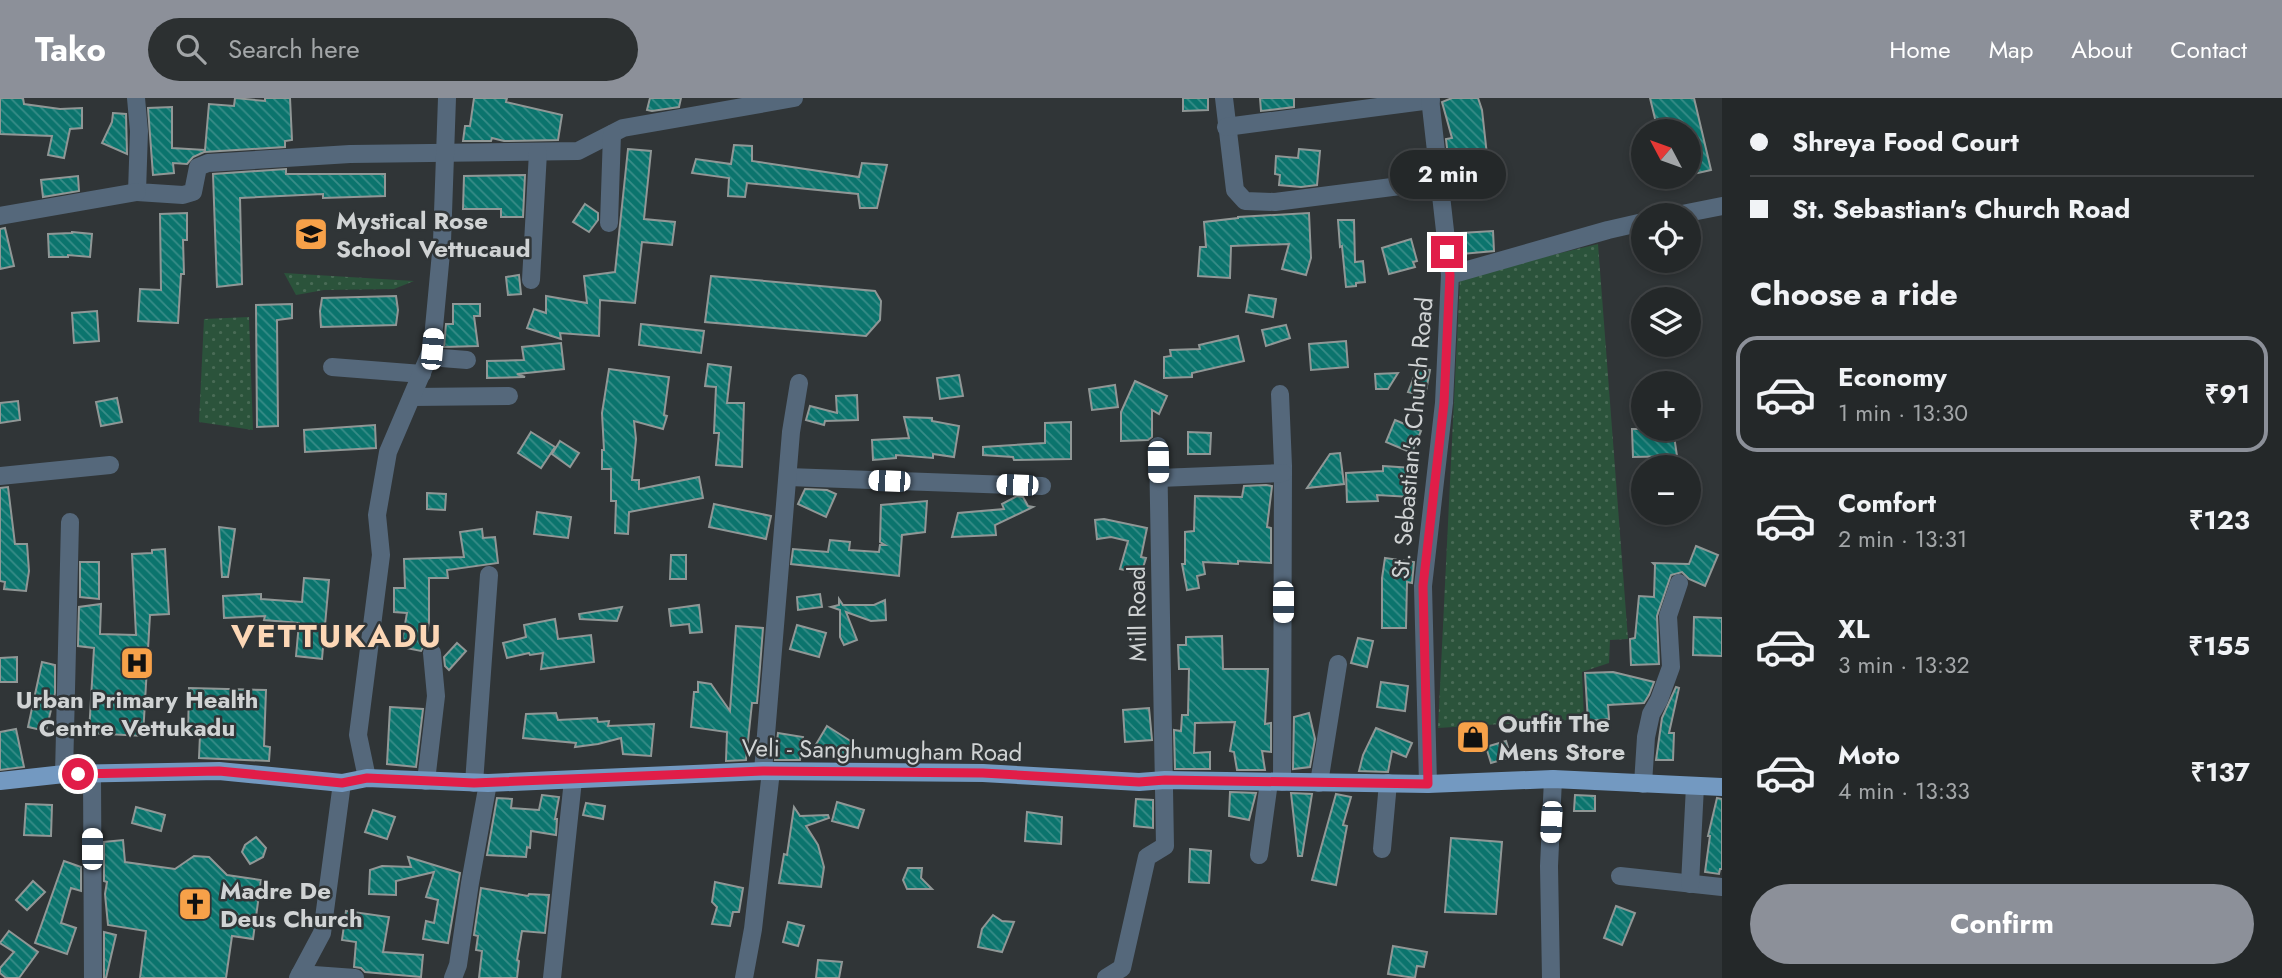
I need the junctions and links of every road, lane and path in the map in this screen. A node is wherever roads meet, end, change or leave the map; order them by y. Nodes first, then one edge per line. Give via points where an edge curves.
1 (136, 98) edge
2 (447, 98) edge
3 (794, 98) edge
4 (1224, 98) edge
5 (1431, 99) edge
6 (741, 103) edge
7 (1226, 127) junction
8 (612, 134) junction
9 (538, 152) junction
10 (444, 153) junction
11 (1439, 181) junction
12 (136, 192) junction
13 (1722, 206) edge
14 (1701, 210) edge
15 (0, 216) edge
16 (609, 223) dead end
17 (1631, 225) edge
18 (1450, 275) junction
19 (531, 280) dead end
20 (467, 360) dead end
21 (425, 365) junction
22 (332, 367) dead end
23 (799, 383) dead end
24 (1280, 394) dead end
25 (509, 396) dead end
26 (412, 397) junction
27 (1158, 446) dead end
28 (110, 465) dead end
29 (1283, 473) junction
30 (0, 475) edge
31 (788, 477) junction
32 (1159, 478) junction
33 (1042, 486) dead end
34 (70, 522) dead end
35 (489, 575) dead end
36 (1679, 583) dead end
37 (432, 653) dead end
38 (1338, 664) dead end
39 (767, 771) junction
40 (64, 774) junction
41 (92, 774) junction
42 (367, 778) junction
43 (1553, 779) junction
44 (573, 780) junction
45 (1165, 780) junction
46 (0, 781) edge
47 (426, 781) junction
48 (1275, 782) junction
49 (342, 783) junction
50 (481, 783) junction
51 (1319, 783) junction
52 (1388, 783) junction
53 (1643, 783) junction
54 (1428, 784) junction
55 (1696, 786) junction
56 (1722, 787) edge
57 (1382, 849) dead end
58 (1259, 855) dead end
59 (1620, 876) dead end
60 (1690, 884) junction
61 (1722, 887) edge
62 (299, 976) edge
63 (93, 978) edge
64 (355, 978) edge
65 (453, 978) edge
66 (552, 978) edge
67 (744, 978) edge
68 (1107, 978) edge
69 (1551, 978) edge

1 - 12 street
2 - 10 street
3 - 6 street
4 - 7 street
5 - 7 street
5 - 11 street, St. Sebastian's Church Road
6 - 8 street
7 - 11 street via 1235,190 1245,201 1275,202
8 - 9 street via 578,151
8 - 16 street
9 - 10 street
9 - 19 street
10 - 12 street via 208,163 198,167 193,192
10 - 21 street via 442,242 432,349
11 - 18 street, St. Sebastian's Church Road
12 - 15 street
13 - 14 street
17 - 18 street
18 - 54 street, St. Sebastian's Church Road via 1444,403 1423,586
20 - 21 street
21 - 22 street
21 - 26 street
23 - 31 street
24 - 29 street
25 - 26 street
26 - 42 street via 388,452 377,514 381,555 358,735
27 - 32 street, Mill Road
28 - 30 street
29 - 32 street
29 - 48 street
31 - 33 street
31 - 39 street
32 - 45 street, Mill Road
34 - 40 street
35 - 50 street
36 - 53 street via 1668,616 1671,667 1651,714
37 - 47 street via 436,696
38 - 51 street
39 - 44 main road, Veli - Sanghumugham Road
39 - 45 main road, Veli - Sanghumugham Road
39 - 67 street via 753,929
40 - 41 main road, Veli - Sanghumugham Road
40 - 46 main road, Veli - Sanghumugham Road
41 - 49 main road, Veli - Sanghumugham Road via 219,771
41 - 63 street
42 - 47 main road, Veli - Sanghumugham Road
42 - 49 main road, Veli - Sanghumugham Road
43 - 53 main road, Veli - Sanghumugham Road
43 - 54 main road, Veli - Sanghumugham Road
43 - 69 street
44 - 50 main road, Veli - Sanghumugham Road
44 - 66 street
45 - 48 main road, Veli - Sanghumugham Road
45 - 68 street, Mill Road via 1165,846 1147,857 1122,968
47 - 50 main road, Veli - Sanghumugham Road
48 - 51 main road, Veli - Sanghumugham Road
48 - 58 street
49 - 62 street via 322,933
50 - 65 street
51 - 52 main road, Veli - Sanghumugham Road
52 - 54 main road, Veli - Sanghumugham Road
52 - 57 street
53 - 55 main road, Veli - Sanghumugham Road
55 - 56 main road, Veli - Sanghumugham Road
55 - 60 street
59 - 60 street
60 - 61 street
62 - 64 street

